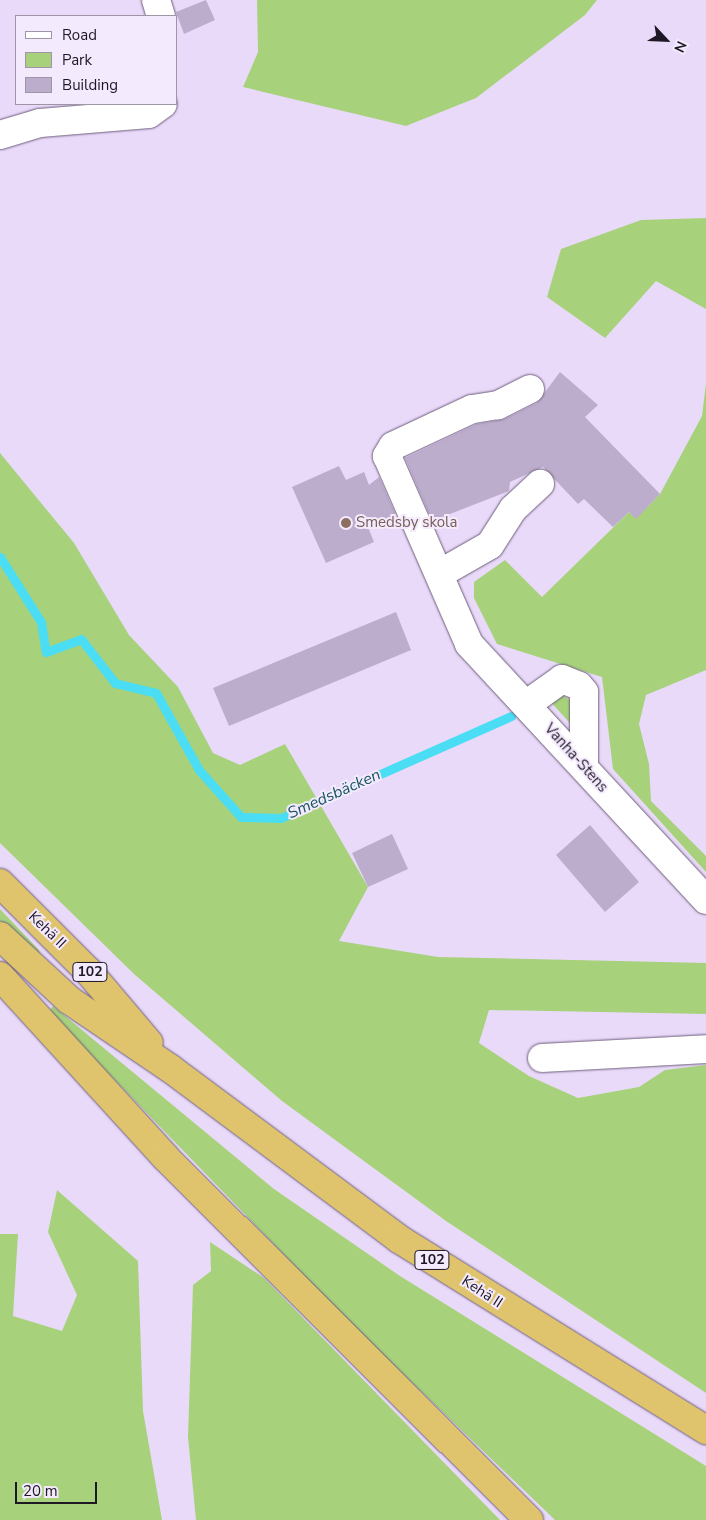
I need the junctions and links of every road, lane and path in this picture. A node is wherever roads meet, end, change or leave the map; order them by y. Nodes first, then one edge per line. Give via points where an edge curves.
1 (156, 0) edge
2 (161, 15) edge
3 (162, 105) edge
4 (0, 135) edge
5 (530, 389) dead end
6 (540, 484) dead end
7 (441, 573) junction
8 (527, 704) junction
9 (584, 768) junction
10 (0, 883) edge
11 (706, 900) edge
12 (0, 936) edge
13 (0, 976) edge
14 (706, 1049) edge
15 (542, 1058) dead end
16 (171, 1069) junction
17 (706, 1430) edge
18 (529, 1520) edge

1 - 2 street
3 - 4 street via 149,114 40,123
5 - 7 street, Vanha-Stens via 498,405 472,409 393,446 387,456
6 - 7 street via 513,509 490,545
7 - 8 street, Vanha-Stens via 469,644
8 - 9 street, Vanha-Stens
8 - 9 street via 562,679 579,686 584,692
9 - 11 street, Vanha-Stens
10 - 16 highway, Kehä II / 102 via 88,971
12 - 16 highway, Kehä II / 102 via 69,1000
13 - 18 highway via 166,1157
14 - 15 street
16 - 17 highway, Kehä II / 102 via 399,1239

